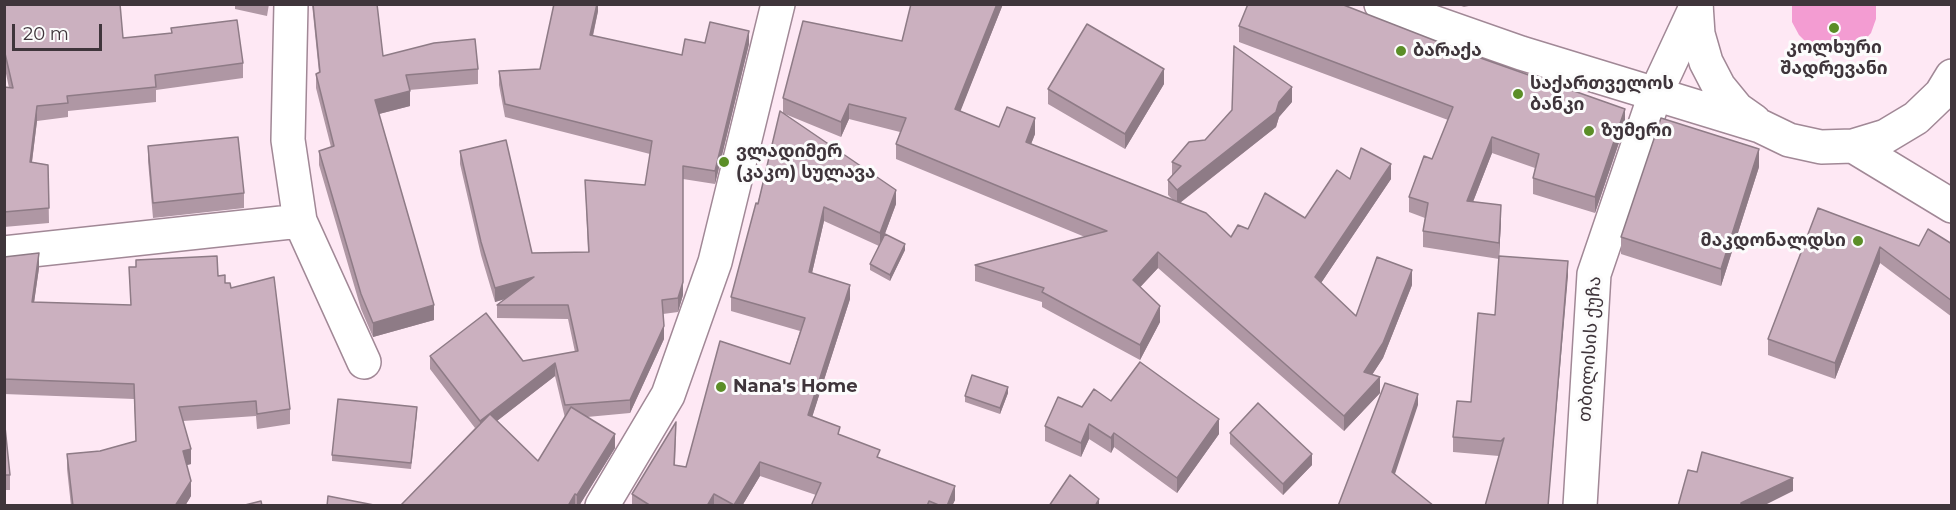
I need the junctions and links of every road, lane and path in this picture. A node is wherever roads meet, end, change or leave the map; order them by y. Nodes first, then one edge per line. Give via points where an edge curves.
1 (291, 4) edge
2 (778, 4) edge
3 (1381, 4) edge
4 (1696, 5) edge
5 (1952, 76) edge
6 (1655, 95) junction
7 (1760, 126) junction
8 (1853, 146) junction
9 (1952, 206) edge
10 (300, 221) junction
11 (4, 253) edge
12 (364, 362) dead end
13 (602, 506) edge
14 (1580, 506) edge

1 - 10 street via 288,140
2 - 13 street via 715,262 668,395
3 - 6 street
4 - 6 street, თბილისის ქუჩა
4 - 7 street via 1698,34 1706,62 1737,109
5 - 8 street via 1941,94 1916,118 1886,136
6 - 7 street
6 - 14 street, თბილისის ქუჩა via 1594,274
7 - 8 street via 1789,140 1821,147
8 - 9 street
10 - 11 street
10 - 12 street

